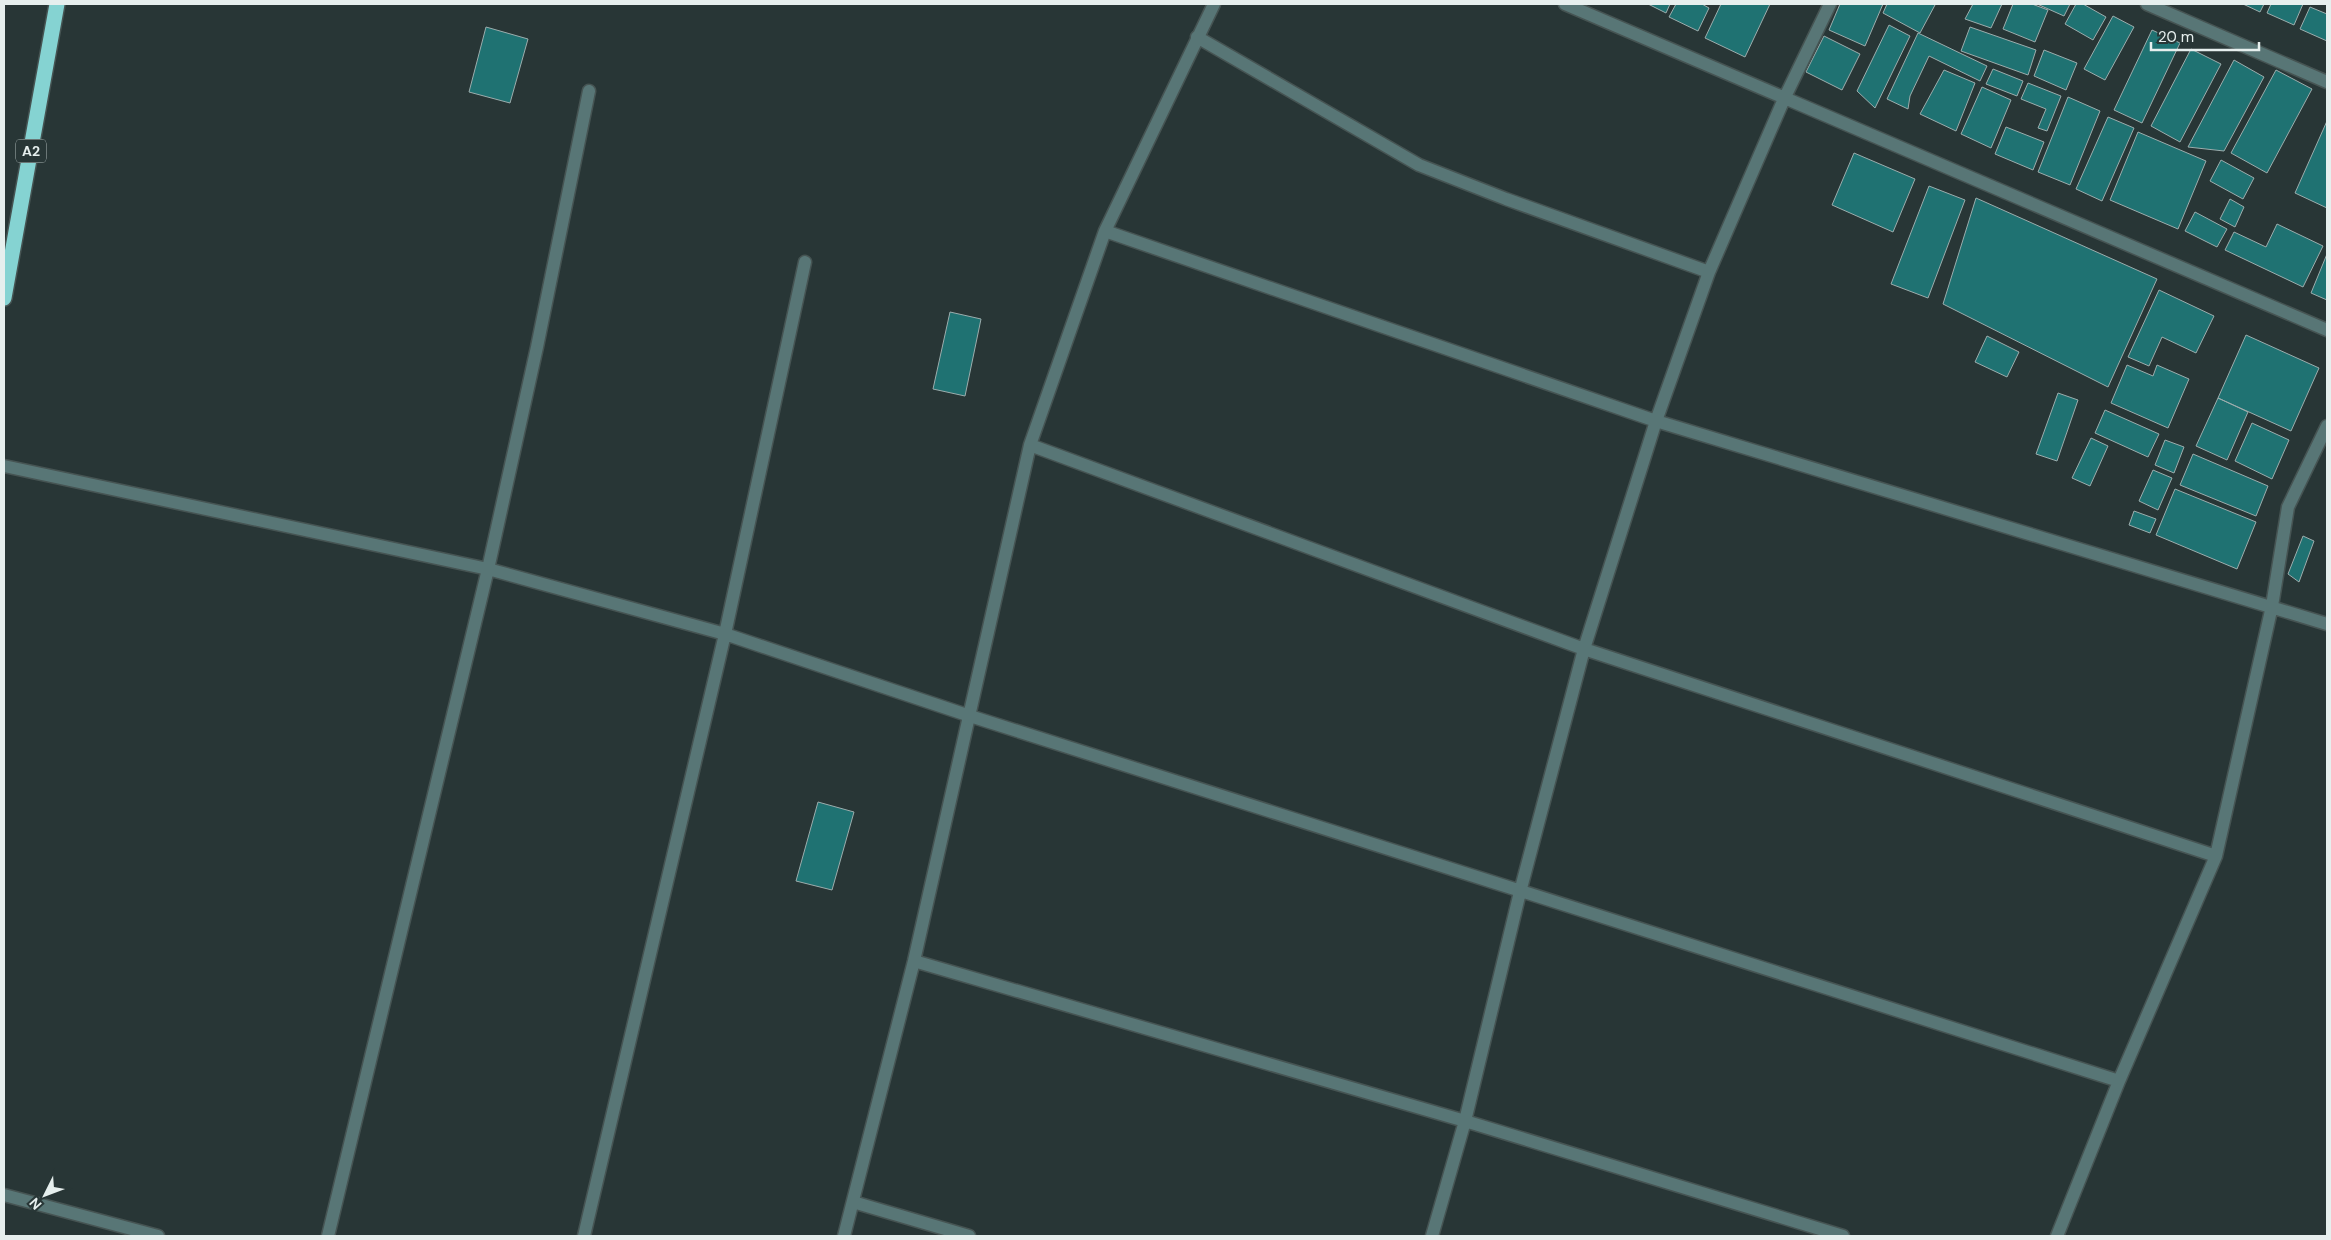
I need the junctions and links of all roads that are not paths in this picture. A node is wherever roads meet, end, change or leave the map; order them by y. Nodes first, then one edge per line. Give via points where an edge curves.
1 (57, 4) edge
2 (1214, 4) edge
3 (1565, 4) edge
4 (1830, 4) edge
5 (2147, 4) edge
6 (1197, 37) junction
7 (2327, 82) edge
8 (588, 91) dead end
9 (1784, 99) junction
10 (1105, 231) junction
11 (805, 262) dead end
12 (1708, 272) junction
13 (4, 298) edge
14 (2327, 330) edge
15 (1656, 421) junction
16 (2327, 426) edge
17 (1030, 445) junction
18 (4, 466) edge
19 (488, 569) junction
20 (2272, 606) junction
21 (2327, 624) edge
22 (724, 634) junction
23 (1584, 649) junction
24 (970, 716) junction
25 (2216, 856) junction
26 (1520, 892) junction
27 (914, 961) junction
28 (2119, 1081) junction
29 (1466, 1121) junction
30 (4, 1195) edge
31 (853, 1202) junction
32 (158, 1236) edge
33 (328, 1236) edge
34 (584, 1236) edge
35 (844, 1236) edge
36 (969, 1236) edge
37 (1432, 1236) edge
38 (1843, 1236) edge
39 (2057, 1236) edge

1 - 13 highway, A2
2 - 6 street
3 - 9 street
4 - 9 street
5 - 7 street
6 - 10 street
6 - 12 street via 1419,165
8 - 19 street via 537,347
9 - 12 street
9 - 14 street
10 - 15 street
10 - 17 street
11 - 22 street
12 - 15 street
15 - 20 street
15 - 23 street
16 - 20 street via 2288,507
17 - 23 street
17 - 24 street
18 - 19 street
19 - 22 street
19 - 33 street
20 - 21 street
20 - 25 street
22 - 24 street
22 - 34 street
23 - 25 street
23 - 26 street
24 - 26 street
24 - 27 street
25 - 28 street
26 - 28 street
26 - 29 street
27 - 29 street
27 - 31 street
28 - 39 street
29 - 37 street
29 - 38 street
30 - 32 street
31 - 35 street
31 - 36 street

